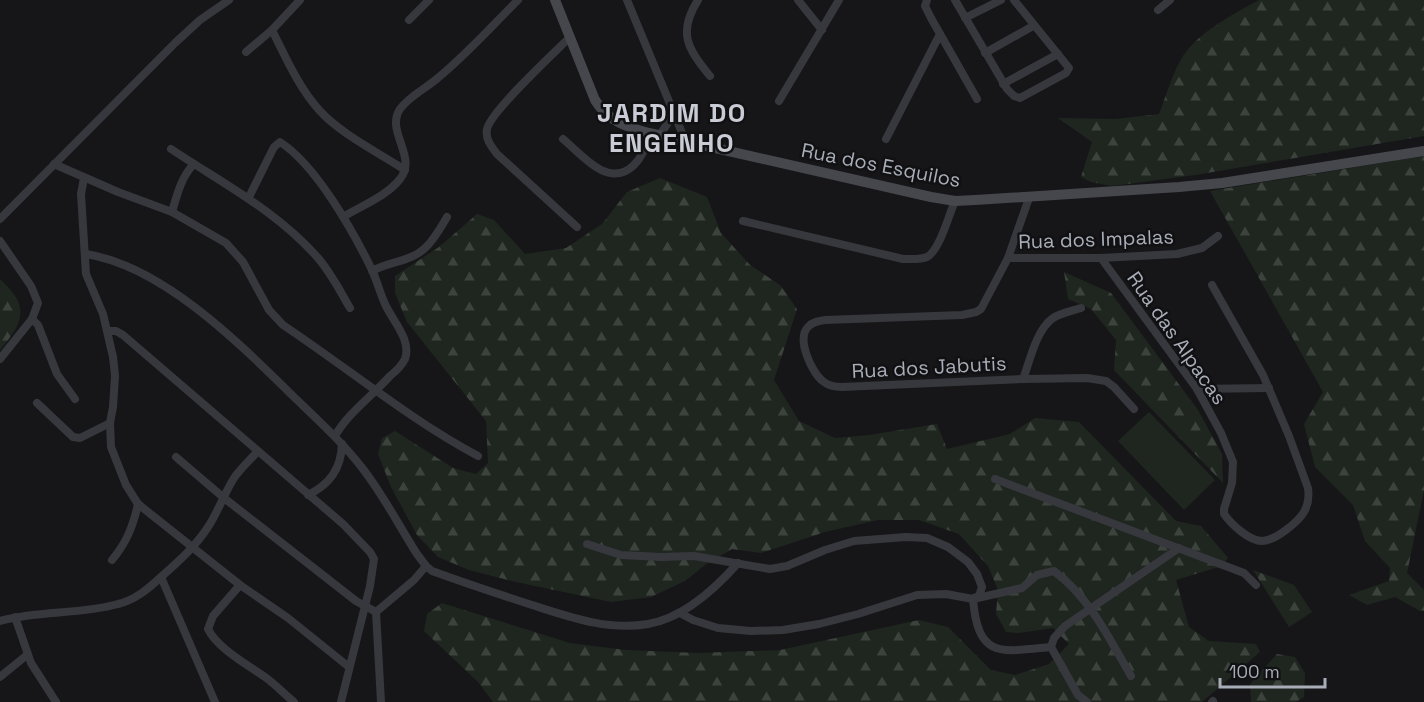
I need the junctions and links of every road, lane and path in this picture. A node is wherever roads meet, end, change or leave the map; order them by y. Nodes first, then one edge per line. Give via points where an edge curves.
1 (229, 0) edge
2 (300, 0) edge
3 (429, 0) edge
4 (518, 0) edge
5 (555, 0) edge
6 (627, 0) edge
7 (698, 0) edge
8 (798, 0) edge
9 (839, 0) edge
10 (927, 0) edge
11 (955, 0) edge
12 (1001, 0) edge
13 (1014, 0) edge
14 (1170, 0) edge
15 (1158, 10) dead end
16 (965, 18) junction
17 (409, 20) dead end
18 (1034, 26) junction
19 (272, 30) junction
20 (822, 30) junction
21 (940, 34) junction
22 (570, 37) junction
23 (246, 52) dead end
24 (985, 53) junction
25 (1058, 54) junction
26 (710, 76) dead end
27 (1003, 84) junction
28 (977, 99) dead end
29 (779, 101) dead end
30 (671, 110) junction
31 (655, 134) junction
32 (886, 139) dead end
33 (563, 140) dead end
34 (685, 140) junction
35 (171, 149) dead end
36 (1424, 152) edge
37 (54, 164) junction
38 (194, 164) junction
39 (405, 170) junction
40 (84, 178) junction
41 (249, 197) junction
42 (1029, 198) junction
43 (955, 201) junction
44 (172, 212) junction
45 (447, 216) dead end
46 (343, 217) junction
47 (0, 219) edge
48 (743, 221) dead end
49 (577, 227) dead end
50 (1218, 236) dead end
51 (0, 242) edge
52 (86, 254) junction
53 (1008, 258) junction
54 (1101, 258) junction
55 (372, 271) junction
56 (1212, 285) dead end
57 (350, 308) dead end
58 (1081, 308) dead end
59 (32, 319) junction
60 (108, 331) junction
61 (0, 359) edge
62 (1023, 379) junction
63 (1269, 388) junction
64 (1197, 389) junction
65 (376, 392) junction
66 (75, 399) dead end
67 (37, 403) dead end
68 (1134, 409) dead end
69 (110, 423) junction
70 (334, 436) junction
71 (342, 444) junction
72 (258, 451) junction
73 (478, 456) dead end
74 (176, 457) dead end
75 (995, 478) dead end
76 (308, 495) junction
77 (224, 498) junction
78 (138, 504) junction
79 (587, 544) dead end
80 (194, 547) junction
81 (1179, 548) junction
82 (112, 560) dead end
83 (738, 563) junction
84 (426, 566) junction
85 (161, 577) junction
86 (240, 585) junction
87 (1256, 585) dead end
88 (973, 599) junction
89 (365, 605) junction
90 (1091, 608) junction
91 (376, 612) junction
92 (680, 612) junction
93 (15, 617) junction
94 (0, 621) edge
95 (1051, 647) junction
96 (27, 655) junction
97 (348, 668) junction
98 (0, 676) edge
99 (1131, 676) dead end
100 (51, 700) edge
101 (214, 702) edge
102 (294, 702) edge
103 (341, 702) edge
104 (381, 702) edge
105 (1087, 702) edge

1 - 37 street via 175,43
2 - 19 street
3 - 17 street
4 - 39 street via 440,77 400,108 396,117
5 - 22 street, Rua dos Esquilos
6 - 30 street
7 - 26 street via 686,33 694,56
8 - 20 street
9 - 20 street
10 - 21 street via 926,6
11 - 16 street
12 - 16 street
13 - 18 street
14 - 15 street
16 - 24 street
18 - 24 street
18 - 25 street
19 - 23 street
19 - 39 street via 321,112
20 - 29 street
21 - 28 street
21 - 32 street
22 - 31 street, Rua dos Esquilos via 602,111 617,123
22 - 49 street via 497,111 487,136 497,154
24 - 27 street
25 - 27 street
25 - 27 street via 1068,71 1023,98 1009,93
30 - 31 street via 669,121
30 - 34 street
31 - 33 street via 640,161 616,174 595,166
31 - 34 street, Rua dos Esquilos
34 - 43 street, Rua dos Esquilos
35 - 38 street
36 - 42 street, Rua dos Esquilos via 1222,183
37 - 40 street
37 - 47 street
38 - 41 street
38 - 44 street
39 - 46 street via 389,190
40 - 44 street
40 - 52 street via 81,194
41 - 46 street via 280,142 301,159
41 - 57 street via 318,258
42 - 43 street, Rua dos Esquilos
42 - 53 street, Rua dos Jabutis
43 - 48 street via 935,249 918,259
44 - 65 street via 226,243 243,262 269,310 283,325
45 - 55 street via 427,248
46 - 55 street
50 - 54 street, Rua dos Impalas via 1191,252
51 - 59 street via 36,296 38,303
52 - 60 street via 86,274
52 - 70 street via 133,269 186,300 260,363
53 - 54 street, Rua dos Impalas
53 - 62 street, Rua dos Jabutis via 984,305 976,312 825,320 809,325 804,336 810,366 823,382 834,387
54 - 64 street, Rua das Alpacas
55 - 65 street via 406,347 405,359
56 - 63 street
58 - 62 street via 1048,322
59 - 61 street
59 - 66 street via 57,374
60 - 69 street via 115,376
60 - 72 street via 123,335
62 - 68 street, Rua dos Jabutis via 1100,379 1114,387
63 - 64 street
63 - 64 street, Rua das Alpacas via 1302,469 1308,499 1305,511 1292,524 1263,541 1253,539 1224,514 1233,462
65 - 70 street
65 - 73 street
67 - 69 street via 73,437 80,438
69 - 78 street via 116,464
70 - 71 street
71 - 76 street via 336,471 321,488
71 - 84 street via 369,477
72 - 76 street
72 - 77 street via 243,466
74 - 77 street
75 - 81 street
76 - 89 street via 343,524 374,559
77 - 80 street
77 - 89 street
78 - 80 street
78 - 82 street via 130,534
79 - 83 street via 621,555 694,556
80 - 85 street
80 - 86 street
81 - 87 street via 1244,573
81 - 90 street
83 - 88 street via 770,569 854,541 927,538 948,547 978,574 981,587 979,596
83 - 92 street via 710,591
84 - 91 street
84 - 92 street via 582,621 622,626 650,624
85 - 93 street via 142,594 120,604
85 - 101 street
86 - 97 street via 288,618
86 - 102 street via 213,616 208,629 212,637
88 - 90 street via 1022,588 1037,575 1054,571
88 - 92 street via 946,594 917,595 783,630 718,628
88 - 95 street via 977,629 984,641 1013,651
89 - 91 street
89 - 97 street
90 - 95 street via 1065,626
90 - 99 street
91 - 104 street
93 - 94 street
93 - 96 street
95 - 105 street via 1078,695
96 - 98 street
96 - 100 street
97 - 103 street

